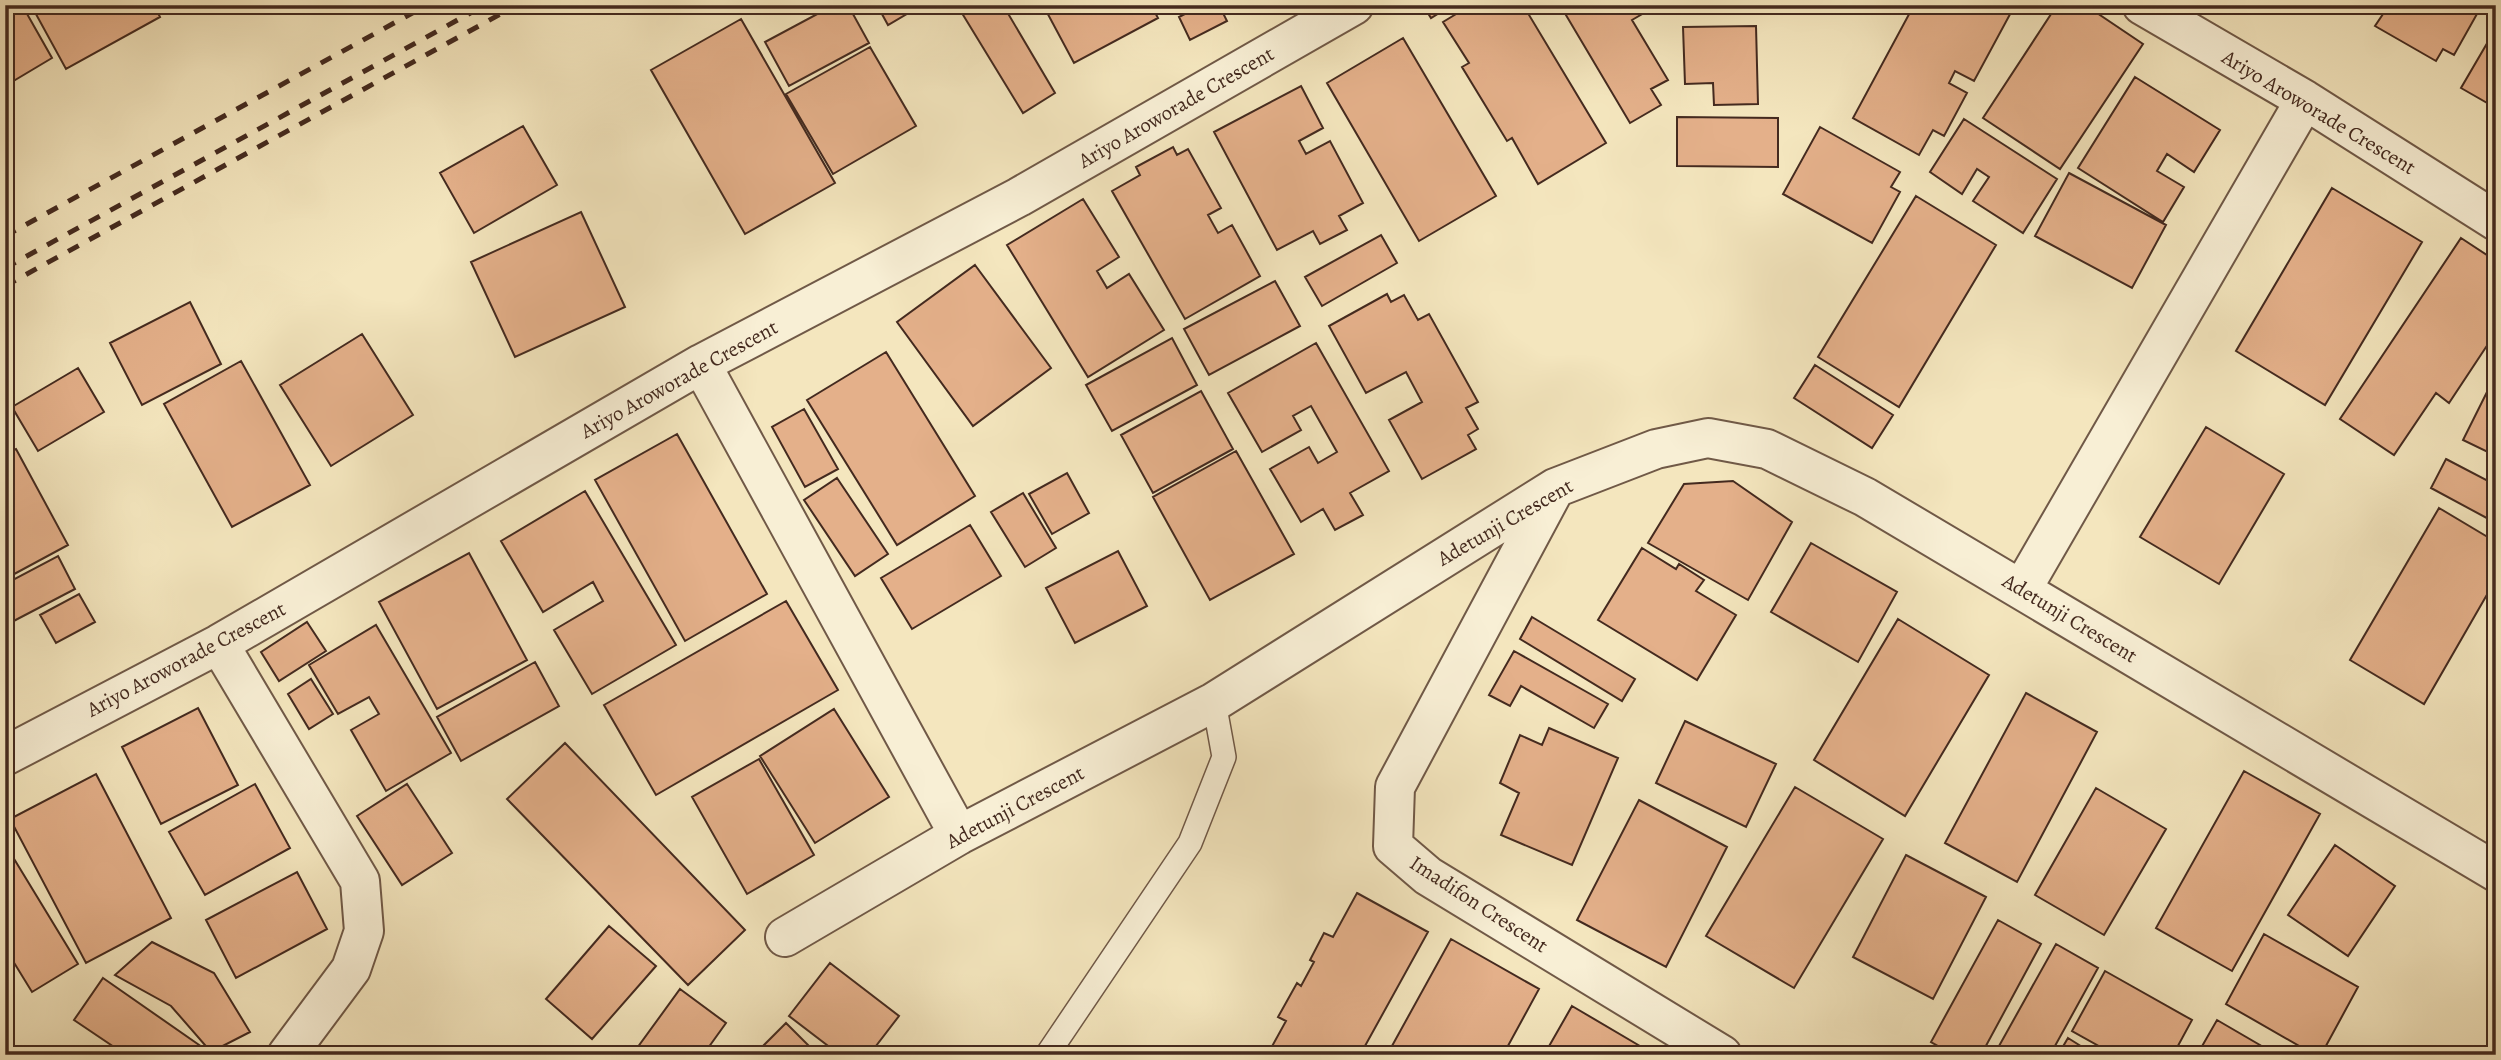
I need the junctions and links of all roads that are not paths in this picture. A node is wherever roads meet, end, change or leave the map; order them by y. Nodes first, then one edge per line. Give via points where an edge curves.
1 (1354, 5) edge
2 (2141, 5) edge
3 (2305, 100) junction
4 (2496, 221) edge
5 (701, 364) junction
6 (1555, 488) junction
7 (2022, 589) junction
8 (219, 645) junction
9 (1214, 702) junction
10 (5, 756) edge
11 (959, 835) junction
12 (2496, 872) edge
13 (785, 937) dead end
14 (1698, 1049) edge
15 (286, 1055) edge
16 (1047, 1055) edge

1 - 5 street, Ariyo Aroworade Crescent via 1019,197
2 - 3 street, Ariyo Aroworade Crescent
3 - 4 street, Ariyo Aroworade Crescent
3 - 7 street
5 - 8 street, Ariyo Aroworade Crescent
5 - 11 street
6 - 7 street, Adetunji Crescent via 1656,449 1708,438 1767,449 1865,497
6 - 9 street, Adetunji Crescent
6 - 14 street, Imadifon Crescent via 1395,787 1393,846 1428,876
7 - 12 street, Adetunji Crescent
8 - 10 street, Ariyo Aroworade Crescent
8 - 15 street via 360,881 364,931 351,969
9 - 11 street, Adetunji Crescent
9 - 16 lane via 1224,757 1190,843
11 - 13 street, Adetunji Crescent

